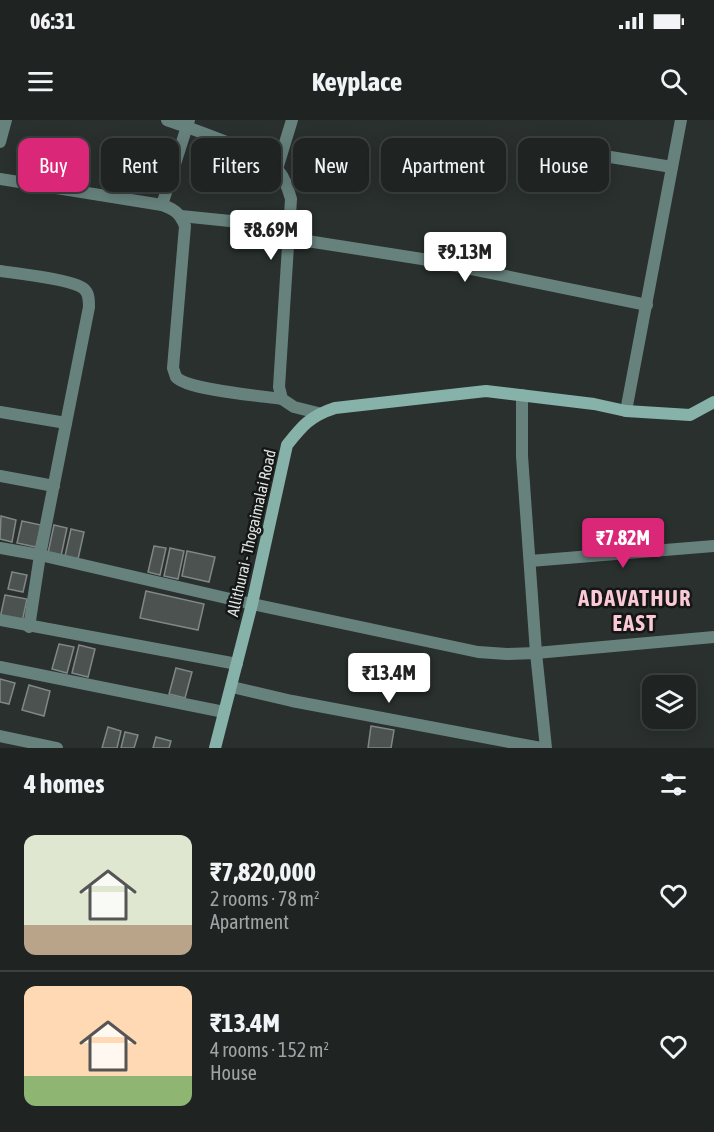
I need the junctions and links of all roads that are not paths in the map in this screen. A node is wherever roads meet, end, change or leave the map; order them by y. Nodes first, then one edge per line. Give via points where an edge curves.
1 (6, 120) edge
2 (167, 120) edge
3 (292, 120) edge
4 (681, 120) edge
5 (188, 124) edge
6 (219, 138) edge
7 (0, 142) edge
8 (281, 156) edge
9 (609, 157) edge
10 (672, 167) junction
11 (281, 175) edge
12 (0, 179) edge
13 (162, 205) junction
14 (181, 216) junction
15 (288, 233) junction
16 (0, 271) edge
17 (647, 306) junction
18 (522, 396) junction
19 (282, 399) junction
20 (714, 403) edge
21 (626, 411) junction
22 (0, 412) edge
23 (318, 413) junction
24 (66, 423) junction
25 (0, 476) edge
26 (54, 486) junction
27 (714, 546) edge
28 (0, 548) edge
29 (40, 555) junction
30 (530, 561) junction
31 (252, 604) junction
32 (0, 621) edge
33 (29, 627) junction
34 (714, 637) edge
35 (536, 653) junction
36 (237, 664) junction
37 (0, 667) edge
38 (232, 687) junction
39 (224, 712) junction
40 (0, 736) edge
41 (57, 748) edge
42 (215, 748) edge
43 (541, 748) edge
44 (546, 748) edge

1 - 7 street
2 - 5 street
3 - 8 street
4 - 10 street
5 - 6 street
5 - 13 street
9 - 10 street
10 - 17 street
11 - 15 street via 291,199
12 - 13 street
13 - 14 street
14 - 15 street
14 - 19 street via 185,226 173,368 177,377 202,388
15 - 17 street
15 - 19 street via 279,387
16 - 24 street via 72,283 89,295
17 - 21 street
18 - 21 main road
18 - 23 main road via 486,391
18 - 30 street
19 - 23 street via 294,407
20 - 21 main road via 690,415
22 - 24 street
23 - 31 main road, Allithurai - Thogaimalai Road via 287,445
24 - 26 street
25 - 26 street
26 - 29 street
27 - 30 street
28 - 29 street
29 - 31 street
29 - 33 street
30 - 35 street
31 - 35 street via 478,652
31 - 36 main road, Allithurai - Thogaimalai Road
32 - 33 street
33 - 36 street
34 - 35 street
35 - 44 street
36 - 38 main road, Allithurai - Thogaimalai Road
37 - 39 street
38 - 39 main road, Allithurai - Thogaimalai Road
38 - 43 street
39 - 42 main road, Allithurai - Thogaimalai Road
40 - 41 street

